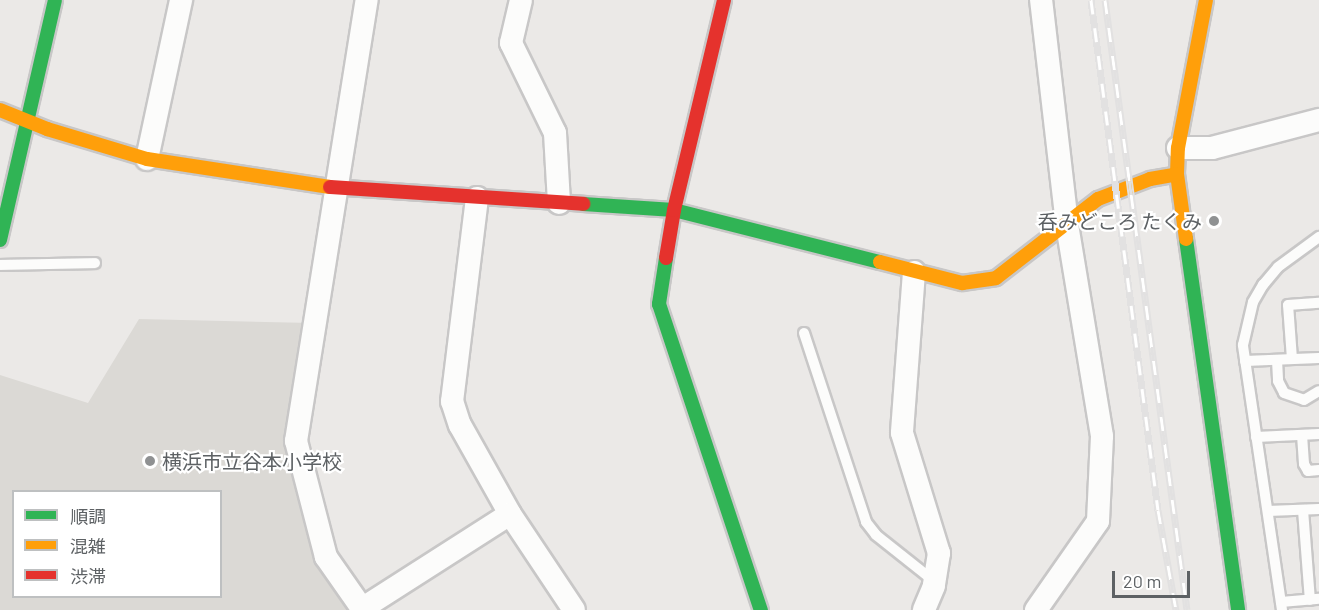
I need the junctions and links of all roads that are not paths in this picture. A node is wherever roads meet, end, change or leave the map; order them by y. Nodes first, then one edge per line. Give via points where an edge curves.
1 (55, 0) edge
2 (181, 0) edge
3 (367, 0) edge
4 (521, 0) edge
5 (724, 0) edge
6 (1041, 0) edge
7 (1206, 0) edge
8 (0, 110) edge
9 (1319, 120) edge
10 (28, 122) junction
11 (1178, 148) junction
12 (147, 159) junction
13 (1178, 174) junction
14 (339, 186) junction
15 (477, 198) junction
16 (559, 203) junction
17 (674, 210) junction
18 (1068, 224) junction
19 (1319, 237) edge
20 (0, 240) edge
21 (95, 263) dead end
22 (0, 265) edge
23 (914, 272) junction
24 (1319, 303) edge
25 (804, 333) dead end
26 (1319, 358) edge
27 (1292, 359) junction
28 (1276, 360) junction
29 (1245, 361) junction
30 (1319, 391) edge
31 (1319, 434) edge
32 (1302, 435) junction
33 (1257, 437) junction
34 (1319, 470) edge
35 (1319, 509) edge
36 (1303, 510) junction
37 (1268, 511) junction
38 (510, 514) junction
39 (1319, 555) edge
40 (1306, 556) junction
41 (934, 581) junction
42 (1314, 600) edge
43 (1281, 606) edge
44 (363, 609) edge
45 (574, 610) edge
46 (761, 610) edge
47 (924, 610) edge
48 (1036, 610) edge
49 (1238, 610) edge

1 - 10 street
2 - 12 street
3 - 14 street
4 - 16 street via 511,43 555,133
5 - 17 street
6 - 18 street
7 - 11 street
8 - 10 street
9 - 11 street via 1212,148
10 - 12 street
10 - 20 street
11 - 13 street
12 - 14 street
13 - 18 street via 1150,178 1098,199
13 - 49 street
14 - 15 street
14 - 44 street via 296,441 326,557
15 - 16 street
15 - 38 street via 452,401 460,425
16 - 17 street
17 - 23 street
17 - 46 street via 659,304
18 - 23 street via 996,278 962,283
18 - 48 street via 1102,426 1100,511 1078,555
19 - 29 lane via 1285,261 1263,285 1245,331
21 - 22 lane
23 - 41 street via 902,433 939,552
24 - 27 lane via 1288,305
25 - 41 lane via 866,522 876,535
26 - 27 lane
27 - 28 lane
28 - 29 lane
28 - 30 lane via 1278,381 1284,393 1304,400
29 - 33 lane
31 - 32 lane
32 - 33 lane
32 - 34 lane via 1304,464 1308,471
33 - 37 lane
35 - 36 lane
36 - 37 lane
36 - 40 lane
37 - 43 lane
38 - 44 street
38 - 45 street
39 - 40 lane
40 - 42 lane
41 - 47 street
42 - 43 lane

